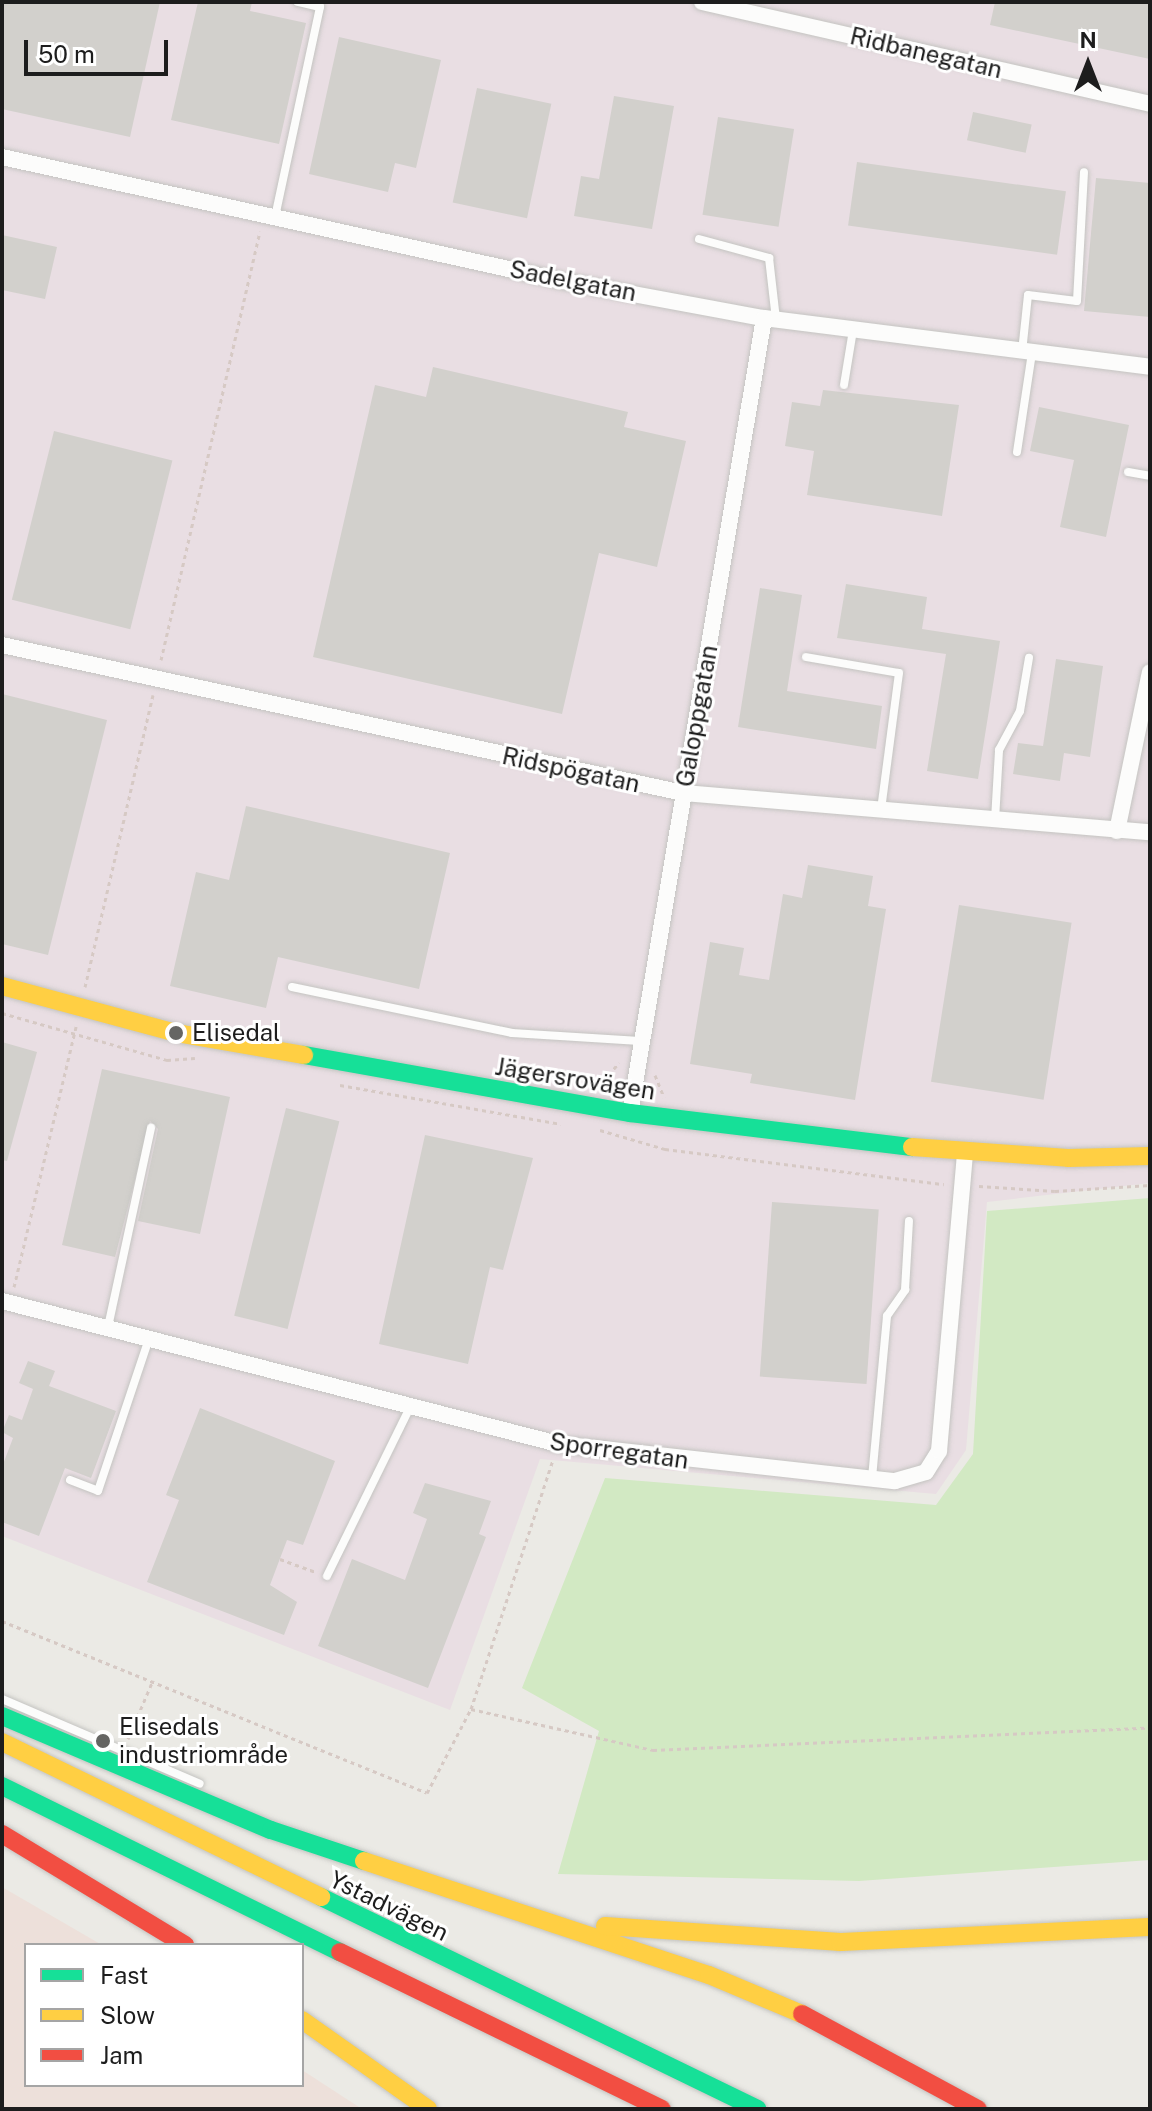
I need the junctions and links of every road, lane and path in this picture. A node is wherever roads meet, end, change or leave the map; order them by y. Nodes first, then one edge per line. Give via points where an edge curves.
1 (298, 2) edge
2 (702, 2) edge
3 (1150, 104) edge
4 (2, 157) edge
5 (1084, 172) dead end
6 (269, 217) junction
7 (699, 239) dead end
8 (770, 319) junction
9 (853, 330) junction
10 (1027, 353) junction
11 (1150, 367) edge
12 (844, 385) dead end
13 (1017, 452) dead end
14 (1128, 472) dead end
15 (1150, 476) edge
16 (2, 645) edge
17 (806, 657) dead end
18 (1029, 658) dead end
19 (1150, 672) edge
20 (155, 683) junction
21 (683, 793) junction
22 (881, 811) junction
23 (995, 821) junction
24 (1117, 831) junction
25 (1150, 832) edge
26 (2, 986) edge
27 (292, 987) dead end
28 (80, 1009) junction
29 (2, 1013) edge
30 (75, 1033) junction
31 (640, 1041) junction
32 (203, 1058) dead end
33 (657, 1058) dead end
34 (668, 1102) dead end
35 (630, 1113) junction
36 (151, 1128) dead end
37 (965, 1152) junction
38 (1150, 1156) edge
39 (909, 1221) dead end
40 (6, 1302) edge
41 (107, 1328) junction
42 (149, 1339) junction
43 (410, 1407) junction
44 (558, 1444) junction
45 (872, 1479) junction
46 (70, 1480) dead end
47 (280, 1559) dead end
48 (327, 1576) joint
49 (2, 1621) edge
50 (153, 1680) junction
51 (2, 1699) edge
52 (471, 1709) junction
53 (2, 1716) edge
54 (1150, 1727) edge
55 (2, 1742) edge
56 (126, 1742) dead end
57 (2, 1786) edge
58 (212, 1790) dead end
59 (225, 1796) dead end
60 (2, 1834) edge
61 (16, 1857) dead end
62 (371, 1864) junction
63 (507, 1906) junction
64 (1150, 1927) edge
65 (182, 1943) edge
66 (304, 2021) edge
67 (398, 2084) junction
68 (428, 2109) edge
69 (450, 2109) edge
70 (662, 2109) edge
71 (757, 2109) edge
72 (978, 2109) edge

1 - 6 lane via 320,7
2 - 3 street, Ridbanegatan
4 - 6 street, Sadelgatan
5 - 10 lane via 1077,301 1028,295
6 - 8 street, Sadelgatan
6 - 20 path
7 - 8 lane via 769,258
8 - 9 street, Sadelgatan
8 - 21 street, Galoppgatan
9 - 10 street, Sadelgatan
9 - 12 lane
10 - 11 street, Sadelgatan
10 - 13 lane
14 - 15 lane
16 - 20 street, Ridspögatan
17 - 22 lane via 899,673
18 - 23 lane via 1020,711 999,750
19 - 24 street
20 - 21 street, Ridspögatan
20 - 28 path
21 - 22 street, Ridspögatan
21 - 31 street, Galoppgatan
22 - 23 street, Ridspögatan
23 - 24 street, Ridspögatan
24 - 25 street, Ridspögatan
26 - 28 main road, Jägersrovägen
27 - 31 lane via 512,1033
28 - 30 path
28 - 35 main road, Jägersrovägen via 316,1061
29 - 30 path
30 - 32 path via 167,1060
30 - 40 path
31 - 35 street, Galoppgatan
33 - 34 path via 659,1090
35 - 37 main road, Jägersrovägen
36 - 41 lane
37 - 38 main road, Jägersrovägen
37 - 45 street, Sporregatan via 939,1451 926,1472 895,1481
39 - 45 lane via 905,1290 887,1316
40 - 41 street, Sporregatan
41 - 42 street, Sporregatan
42 - 43 street, Sporregatan
42 - 46 lane via 98,1491
43 - 44 street, Sporregatan
43 - 48 lane
44 - 45 street, Sporregatan
44 - 52 path
47 - 48 path
49 - 50 path
50 - 52 path via 427,1793
50 - 56 path
51 - 58 lane
52 - 54 path via 653,1750
53 - 62 main road via 271,1830
55 - 71 main road, Ystadvägen
57 - 70 main road
59 - 62 lane, Ystadvägen
60 - 65 main road
61 - 65 lane
62 - 63 main road
63 - 64 main road via 620,1929 774,1941 900,1942
63 - 72 main road via 777,2003 899,2061
66 - 67 main road
67 - 68 main road
67 - 69 main road

